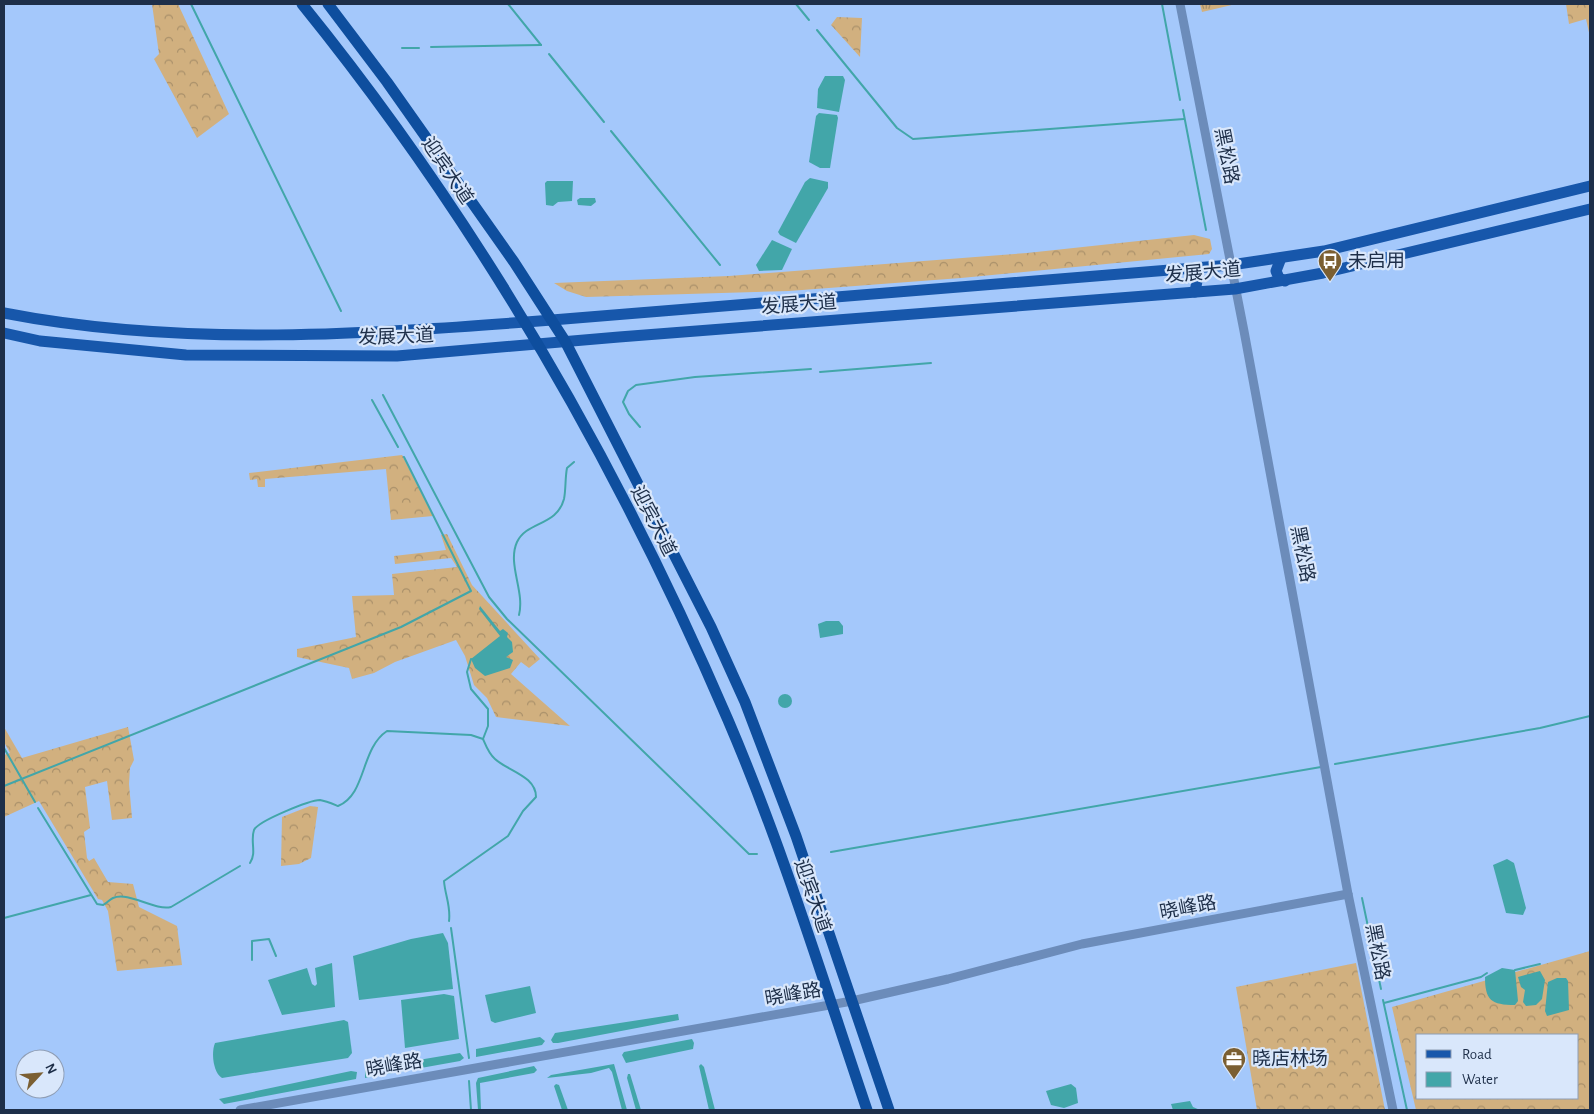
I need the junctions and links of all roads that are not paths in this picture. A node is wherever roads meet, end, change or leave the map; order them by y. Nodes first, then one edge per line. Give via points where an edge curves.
1 (302, 4) edge
2 (328, 4) edge
3 (1180, 4) edge
4 (1590, 186) edge
5 (1590, 209) edge
6 (1281, 258) junction
7 (1231, 265) junction
8 (1193, 268) junction
9 (1285, 281) junction
10 (1235, 289) junction
11 (1195, 292) junction
12 (4, 313) edge
13 (551, 320) junction
14 (526, 322) junction
15 (4, 334) edge
16 (565, 341) junction
17 (540, 344) junction
18 (1348, 894) junction
19 (852, 1001) junction
20 (831, 1005) junction
21 (240, 1110) edge
22 (867, 1110) edge
23 (889, 1110) edge
24 (1393, 1110) edge

1 - 14 highway, 迎宾大道 via 409,146
2 - 13 highway, 迎宾大道 via 387,82
3 - 7 street, 黑松路
4 - 6 main road, 发展大道
5 - 9 main road, 发展大道
6 - 7 main road, 发展大道
6 - 9 main road via 1276,271
7 - 8 main road, 发展大道
7 - 10 street, 黑松路
8 - 11 main road via 1197,281
8 - 13 main road, 发展大道
9 - 10 main road, 发展大道
10 - 11 main road, 发展大道
10 - 18 street, 黑松路
11 - 16 main road, 发展大道
12 - 14 main road, 发展大道 via 48,322 187,334 369,333
13 - 14 main road, 发展大道
13 - 16 highway, 迎宾大道
14 - 17 highway, 迎宾大道
15 - 17 main road, 发展大道 via 40,342 186,355 397,356
16 - 17 main road, 发展大道
16 - 19 highway, 迎宾大道 via 707,618 745,702 796,836
17 - 20 highway, 迎宾大道 via 656,564 725,714 777,848
18 - 19 street, 晓峰路 via 1082,944
18 - 24 street, 黑松路
19 - 20 street, 晓峰路
19 - 23 highway, 迎宾大道
20 - 21 street, 晓峰路
20 - 22 highway, 迎宾大道

